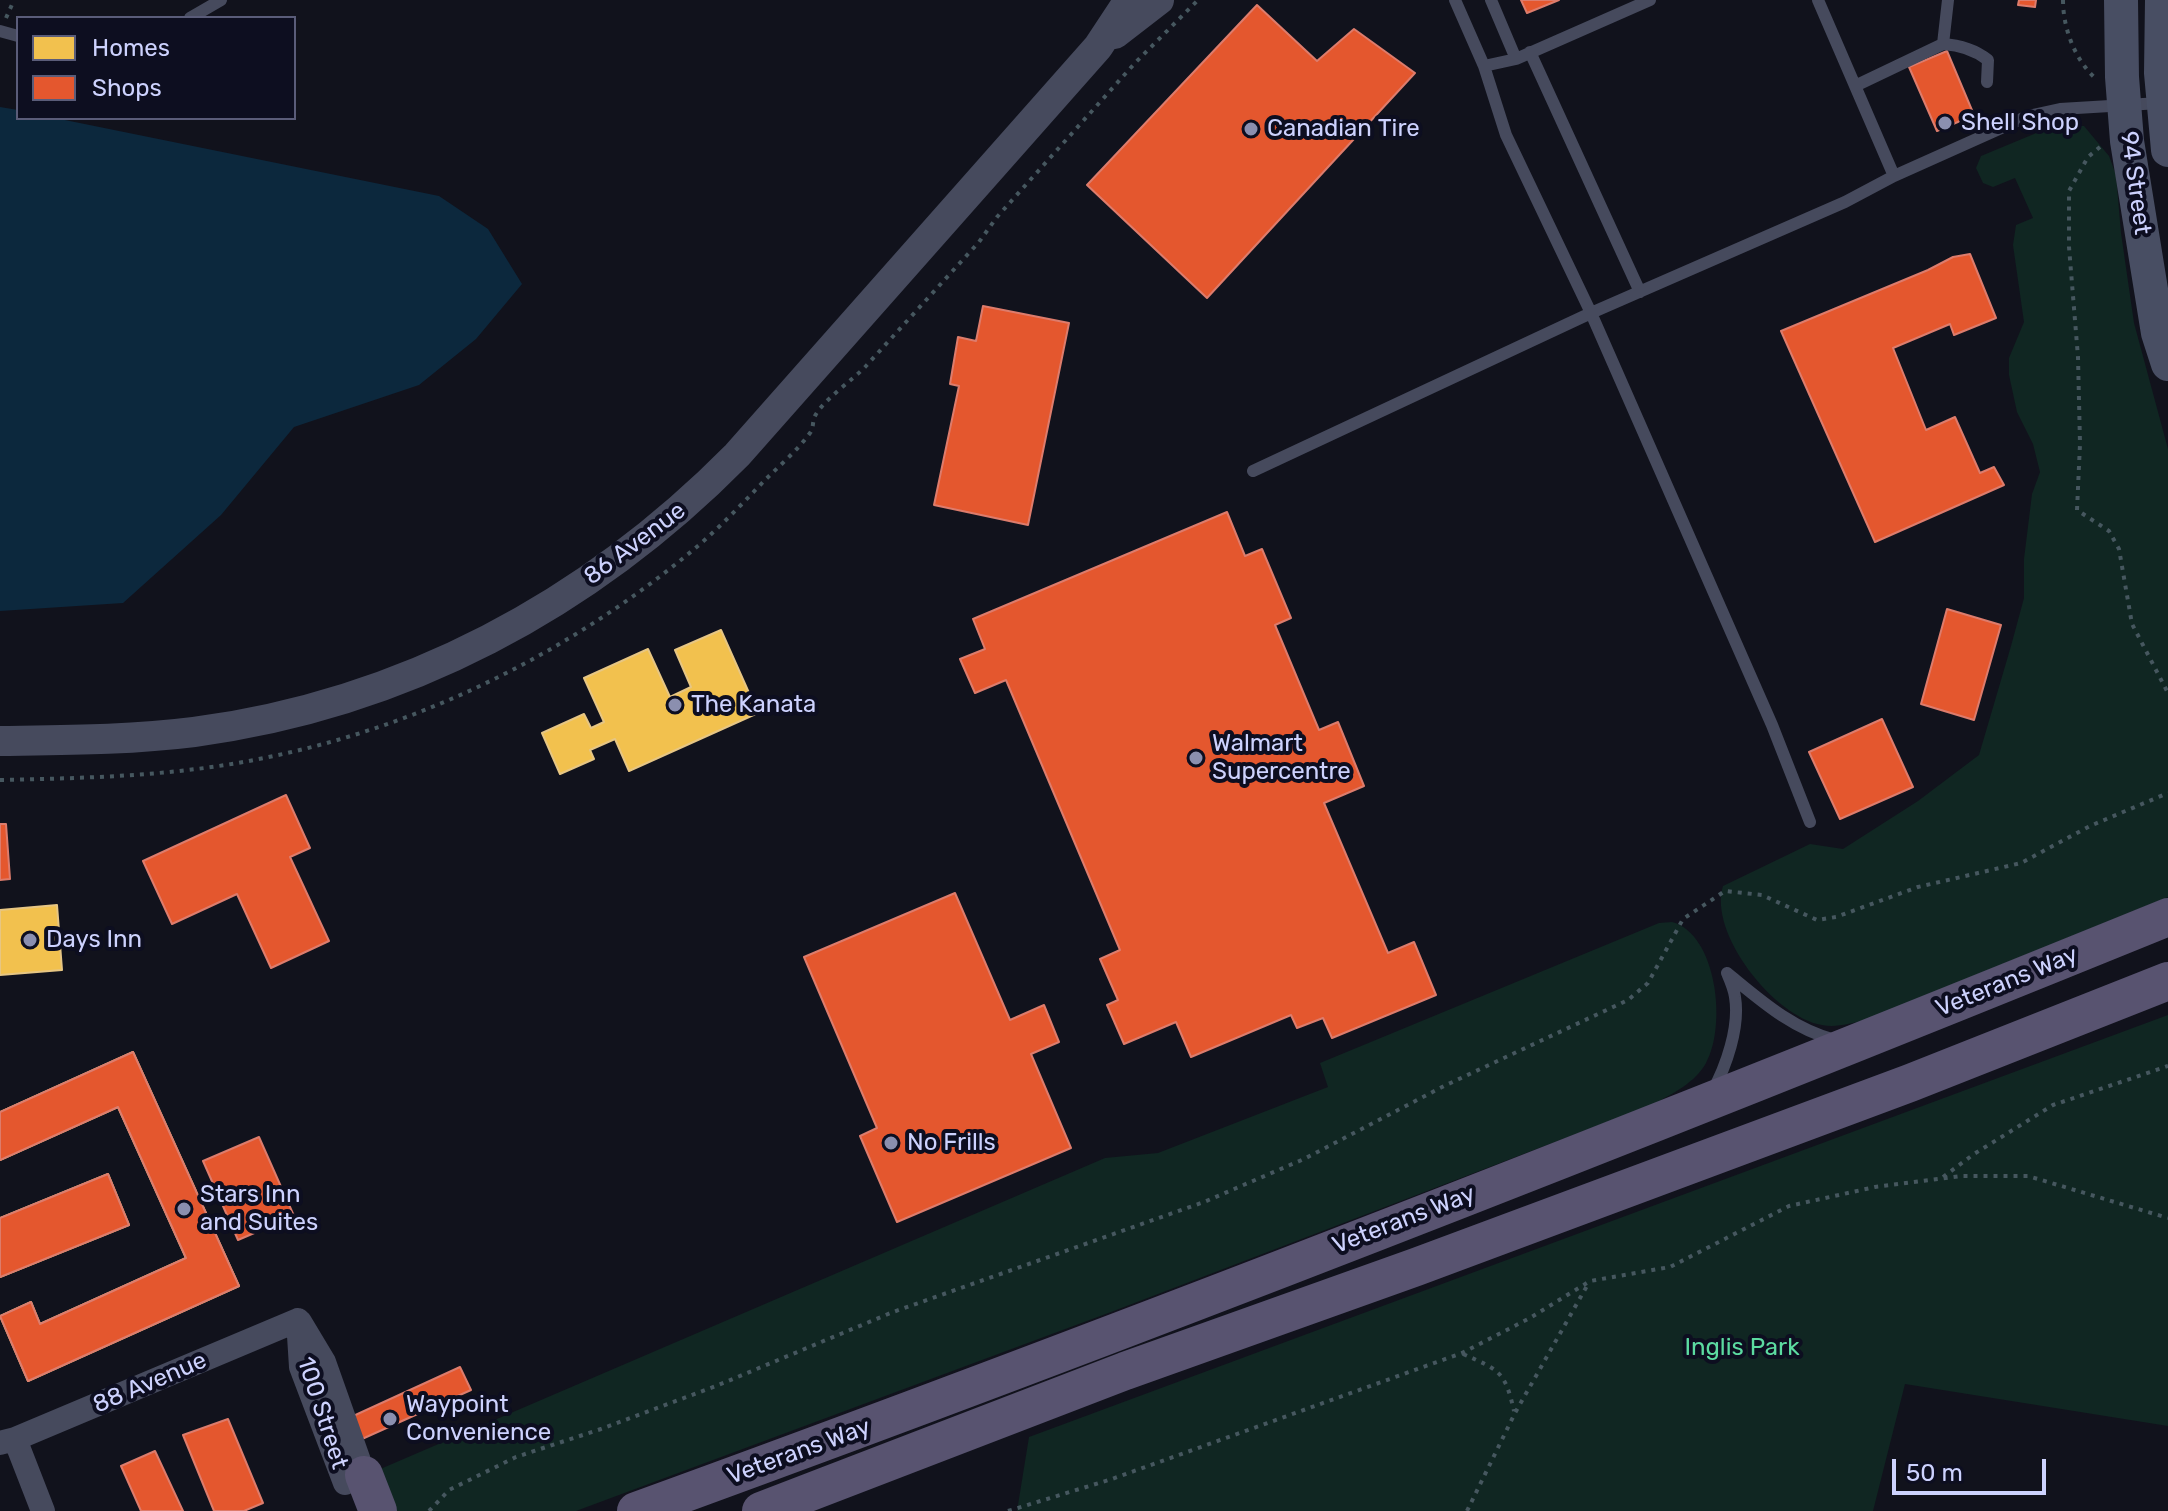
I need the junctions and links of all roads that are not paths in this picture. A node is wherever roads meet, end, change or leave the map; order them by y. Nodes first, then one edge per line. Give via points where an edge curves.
1 (221, 0) edge
2 (1129, 0) edge
3 (1159, 0) edge
4 (1455, 0) edge
5 (1491, 0) edge
6 (1650, 0) edge
7 (1818, 0) edge
8 (1948, 0) edge
9 (2121, 0) edge
10 (2162, 0) edge
11 (193, 16) edge
12 (1943, 44) junction
13 (1098, 47) junction
14 (1530, 52) junction
15 (1516, 59) junction
16 (1484, 66) junction
17 (1987, 82) dead end
18 (1855, 86) junction
19 (2113, 95) junction
20 (2166, 103) edge
21 (2168, 150) edge
22 (1894, 176) junction
23 (1640, 292) junction
24 (1591, 313) junction
25 (2168, 364) edge
26 (1253, 471) dead end
27 (0, 741) edge
28 (1810, 822) dead end
29 (2168, 917) edge
30 (2168, 953) edge
31 (2168, 981) edge
32 (1854, 1045) junction
33 (1910, 1083) junction
34 (1703, 1105) junction
35 (298, 1320) joint
36 (8, 1441) edge
37 (354, 1490) edge
38 (43, 1511) edge
39 (378, 1511) edge
40 (636, 1511) edge
41 (761, 1511) edge

1 - 11 lane
2 - 13 street, 86 Avenue
3 - 13 street, 86 Avenue
4 - 16 lane
5 - 15 lane
6 - 14 lane
7 - 18 lane
8 - 12 lane
9 - 19 main road, 94 Street
10 - 20 main road, 94 Street
12 - 17 lane via 1961,46 1988,60
12 - 18 lane
13 - 27 street, 86 Avenue via 701,492 550,606 427,669 319,707 194,732
14 - 15 lane
14 - 23 lane
15 - 16 lane
16 - 24 lane via 1506,135
18 - 22 lane
19 - 20 lane
19 - 22 lane via 2045,111
19 - 25 main road, 94 Street
20 - 21 main road, 94 Street
22 - 23 lane
23 - 24 lane
24 - 26 lane
24 - 28 lane
29 - 32 main road, Veterans Way
30 - 33 main road via 1941,1055
31 - 33 main road, Veterans Way
32 - 34 main road, Veterans Way
32 - 34 lane via 1811,1034 1727,973 1736,999 1734,1027 1724,1066
33 - 41 main road, Veterans Way
34 - 40 main road, Veterans Way via 953,1395
35 - 36 street, 88 Avenue
35 - 37 street, 100 Street via 324,1362
36 - 38 street
37 - 39 main road

